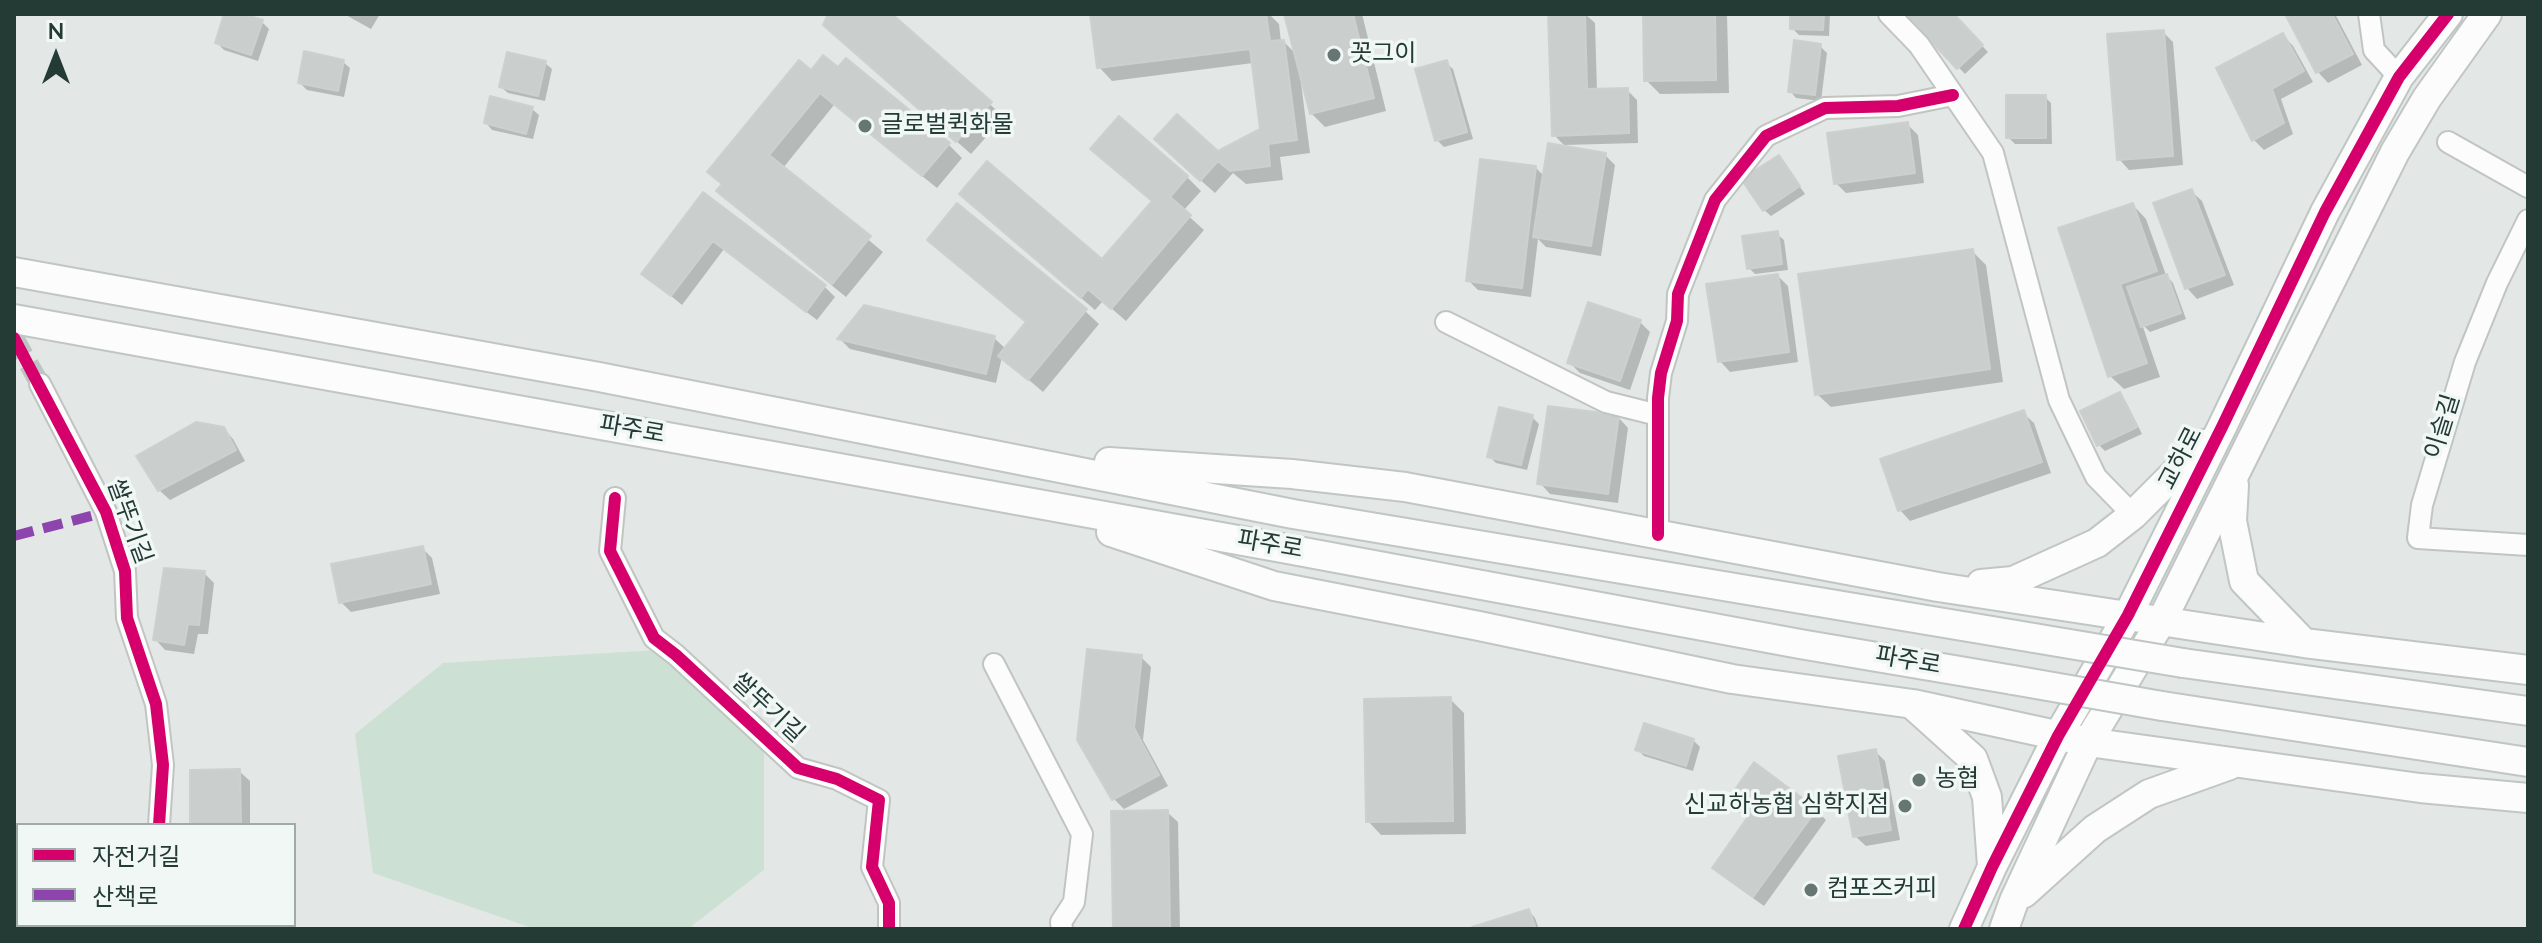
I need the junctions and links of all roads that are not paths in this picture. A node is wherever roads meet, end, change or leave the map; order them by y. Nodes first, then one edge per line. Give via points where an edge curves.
1 (1889, 14) edge
2 (2369, 14) edge
3 (2448, 14) edge
4 (2487, 14) edge
5 (2399, 77) junction
6 (1953, 95) junction
7 (2448, 142) dead end
8 (2528, 187) edge
9 (2528, 220) edge
10 (14, 272) edge
11 (14, 319) edge
12 (1446, 322) dead end
13 (40, 384) tunnel mouth
14 (1658, 415) junction
15 (2222, 427) junction
16 (997, 455) junction
17 (2235, 476) junction
18 (615, 498) dead end
19 (1015, 501) junction
20 (2133, 515) junction
21 (1658, 535) junction
22 (2528, 545) edge
23 (1938, 587) junction
24 (2128, 615) junction
25 (2162, 620) junction
26 (2304, 643) junction
27 (994, 664) dead end
28 (2528, 670) edge
29 (1913, 704) junction
30 (2528, 711) edge
31 (2058, 736) junction
32 (2088, 742) junction
33 (2528, 762) edge
34 (2236, 763) junction
35 (2528, 798) edge
36 (159, 823) edge
37 (1992, 867) junction
38 (2014, 901) junction
39 (889, 929) edge
40 (1062, 929) edge
41 (1964, 929) edge
42 (2004, 929) edge

1 - 6 street via 1919,45
2 - 5 street via 2374,50
3 - 5 main road, 교하로
4 - 17 main road via 2395,152
5 - 15 main road, 교하로 via 2325,212
6 - 14 street via 1898,106 1825,108 1766,136 1715,200 1678,294
6 - 20 street via 1993,153 2059,400 2096,477
7 - 8 street
9 - 22 street, 이슬길 via 2465,362 2432,466 2418,538
10 - 16 main road, 파주로
11 - 19 main road, 파주로
12 - 14 street via 1606,402
13 - 36 street, 쌀뚜기길 via 106,512 125,571 127,618 156,704 163,765
14 - 21 street
15 - 20 main road
15 - 24 main road, 교하로
16 - 21 main road via 1306,475 1405,487
16 - 30 main road, 파주로, bridge via 1293,514 2183,663
17 - 25 main road
17 - 26 main road via 2232,521 2244,581
18 - 39 street, 쌀뚜기길 via 610,551 654,638 798,768 837,779 879,800 872,867 889,903
19 - 29 main road via 1274,586 1732,679
19 - 33 main road, 파주로, bridge via 1784,641
20 - 23 main road via 2097,543 2013,581
21 - 23 main road
23 - 24 main road
24 - 25 main road
24 - 31 main road, 교하로
25 - 26 main road
25 - 32 main road
26 - 28 main road
27 - 40 street via 1082,834 1074,902
29 - 31 main road
29 - 37 main road via 1973,759 1987,797
31 - 32 main road
31 - 37 main road, 교하로
32 - 34 main road
32 - 38 main road
34 - 35 main road
34 - 38 main road via 2149,794 2095,829
37 - 41 main road, 교하로
38 - 42 main road

